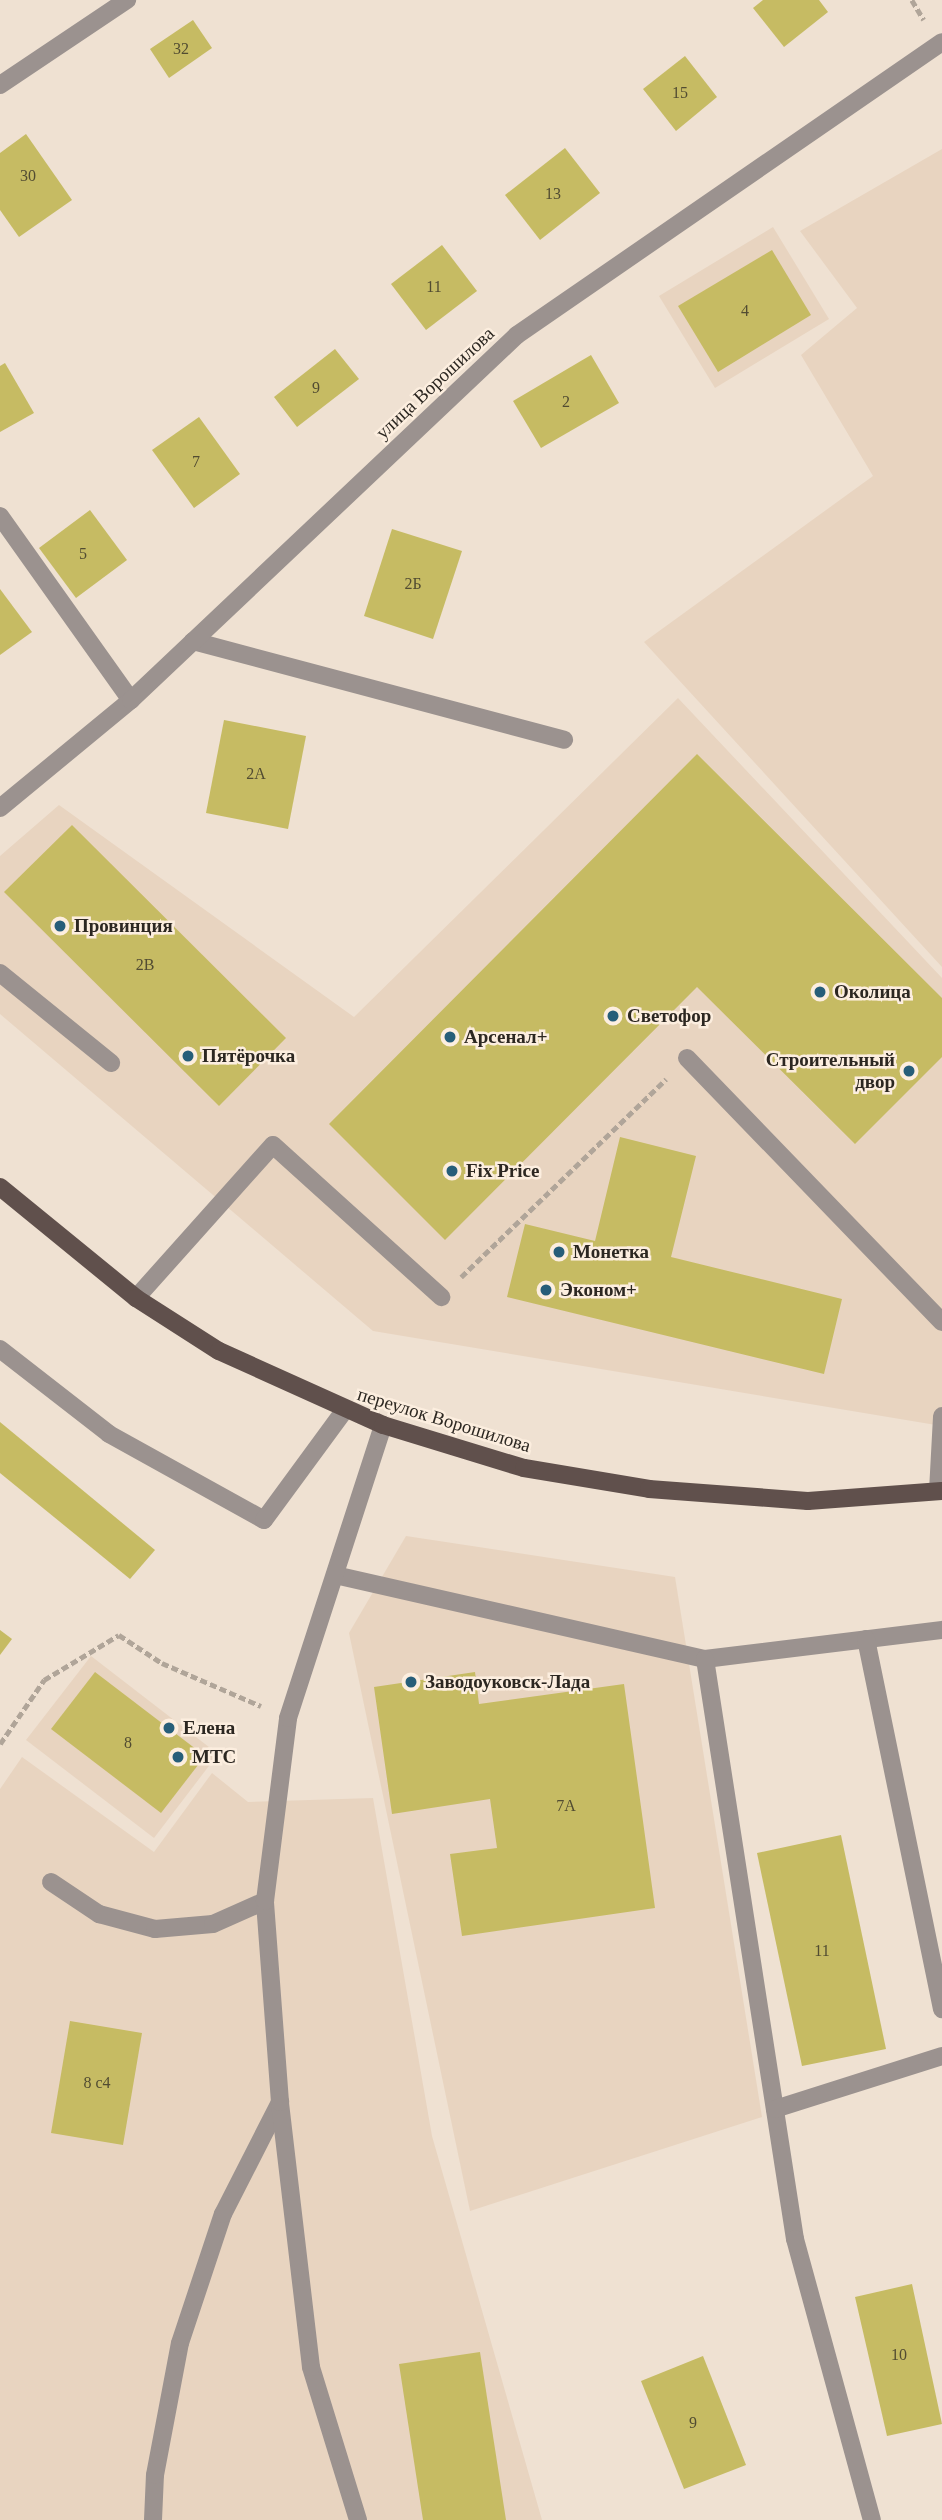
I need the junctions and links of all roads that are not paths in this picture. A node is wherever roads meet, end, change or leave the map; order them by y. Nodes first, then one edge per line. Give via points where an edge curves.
1 (127, 0) edge
2 (942, 42) edge
3 (0, 85) edge
4 (0, 516) edge
5 (193, 642) junction
6 (131, 700) junction
7 (564, 740) dead end
8 (0, 808) edge
9 (0, 972) edge
10 (687, 1058) road end
11 (111, 1063) dead end
12 (0, 1187) edge
13 (441, 1297) road end
14 (136, 1298) junction
15 (942, 1322) edge
16 (0, 1349) edge
17 (344, 1411) junction
18 (942, 1416) edge
19 (383, 1425) junction
20 (940, 1491) edge
21 (335, 1575) junction
22 (942, 1630) edge
23 (866, 1639) junction
24 (705, 1659) junction
25 (51, 1882) dead end
26 (265, 1901) junction
27 (942, 2009) edge
28 (942, 2056) edge
29 (280, 2102) junction
30 (775, 2109) junction
31 (153, 2520) edge
32 (358, 2520) edge
33 (872, 2520) edge

1 - 3 street
2 - 5 street, улица Ворошилова via 517,335
4 - 6 street
5 - 6 street, улица Ворошилова
5 - 7 street
6 - 8 street, улица Ворошилова
9 - 11 street
10 - 15 street
12 - 14 main road, переулок Ворошилова
13 - 14 street via 273,1145
14 - 17 main road, переулок Ворошилова via 219,1351
16 - 17 street via 110,1434 264,1520
17 - 19 main road, переулок Ворошилова
18 - 20 street
19 - 20 main road, переулок Ворошилова via 524,1468 649,1489 808,1501
19 - 21 street
21 - 24 street
21 - 26 street via 288,1718
22 - 23 street
23 - 24 street
23 - 27 street
24 - 30 street
25 - 26 street via 99,1914 155,1929 212,1924
26 - 29 street
28 - 30 street
29 - 31 street via 223,2214 180,2343 155,2475
29 - 32 street via 311,2367
30 - 33 street via 795,2239

